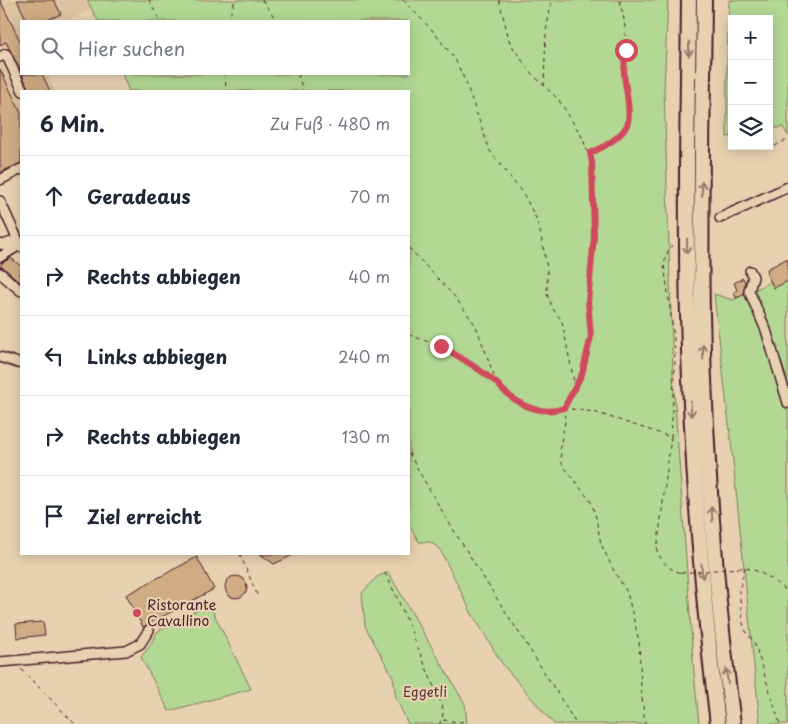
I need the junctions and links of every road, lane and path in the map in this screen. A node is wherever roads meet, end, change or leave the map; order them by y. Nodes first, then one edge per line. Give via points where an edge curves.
1 (149, 0) edge
2 (234, 0) edge
3 (262, 0) edge
4 (403, 0) edge
5 (499, 0) edge
6 (552, 0) edge
7 (618, 0) edge
8 (689, 0) edge
9 (704, 0) edge
10 (159, 20) edge
11 (228, 20) edge
12 (275, 20) edge
13 (0, 56) edge
14 (225, 75) edge
15 (298, 75) edge
16 (544, 86) junction
17 (23, 90) edge
18 (226, 90) edge
19 (303, 90) edge
20 (788, 138) edge
21 (775, 146) dead end
22 (590, 153) junction
23 (20, 170) edge
24 (0, 180) edge
25 (788, 187) edge
26 (0, 201) edge
27 (720, 218) dead end
28 (20, 243) edge
29 (1, 246) edge
30 (672, 246) dead end
31 (410, 249) edge
32 (0, 257) edge
33 (750, 271) dead end
34 (0, 273) edge
35 (20, 290) edge
36 (410, 335) edge
37 (0, 356) edge
38 (20, 364) edge
39 (496, 381) junction
40 (575, 388) junction
41 (788, 403) edge
42 (564, 408) junction
43 (672, 438) junction
44 (410, 454) edge
45 (240, 555) edge
46 (745, 568) junction
47 (385, 573) dead end
48 (788, 592) edge
49 (258, 597) dead end
50 (149, 630) dead end
51 (15, 660) junction
52 (0, 662) edge
53 (442, 720) junction
54 (467, 721) dead end
55 (75, 724) edge
56 (439, 724) edge
57 (576, 724) edge
58 (645, 724) edge
59 (718, 724) edge
60 (733, 724) edge
61 (780, 724) edge

1 - 10 path
2 - 11 path
3 - 12 path
4 - 40 path via 455,59 490,151 524,195 536,218 547,268 547,294 562,321
5 - 16 path via 510,44
6 - 16 path via 546,31
7 - 22 path via 625,29 628,124 614,139
8 -> 59 highway via 687,244 691,413 702,582
60 -> 9 highway via 714,550 706,412 701,244
13 - 17 street via 6,54
14 - 18 path
15 - 19 path
16 - 22 path via 566,110
20 - 21 path
22 - 40 path via 594,236 588,302 591,336 582,374
23 - 24 street
25 - 27 street
26 - 28 street
28 - 29 street
28 - 32 street
30 - 43 path via 664,264 674,345
31 - 39 path via 455,297 476,326
33 - 41 street via 753,277 749,292 766,330
34 - 35 street
36 - 39 path via 441,346
37 - 38 street
39 - 42 path via 518,402 536,410 553,412
40 - 42 path
42 - 43 path via 594,412
42 - 58 path via 560,447 562,464 591,502 601,544 628,592 639,641
43 - 46 path, bridge via 657,551 662,561 681,573
44 - 57 path via 431,494
45 - 49 path
46 - 48 path via 774,580
46 - 61 path via 739,591 745,630 755,644
47 - 53 path via 442,702
50 - 51 street via 140,644 126,651
51 - 52 street
51 - 55 path
53 - 54 path
53 - 56 path

